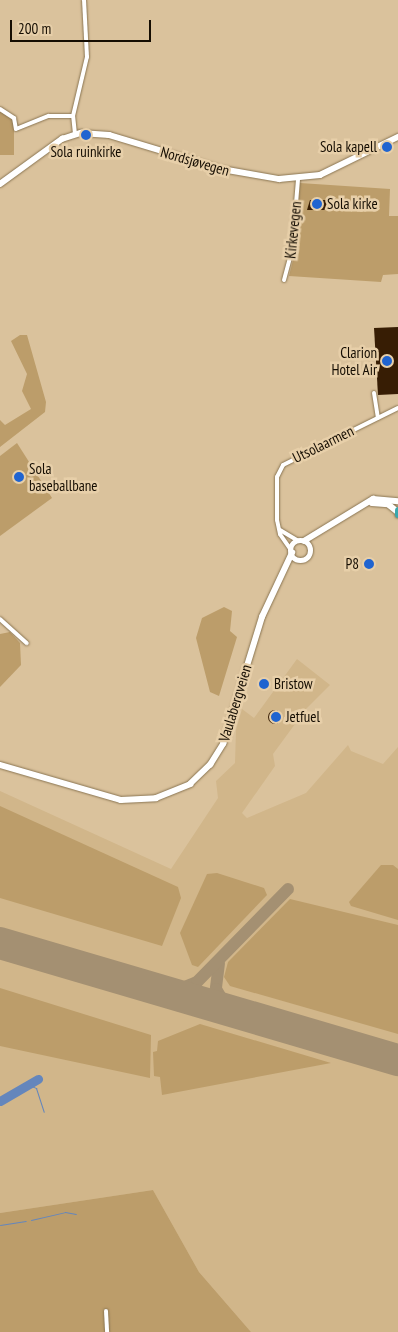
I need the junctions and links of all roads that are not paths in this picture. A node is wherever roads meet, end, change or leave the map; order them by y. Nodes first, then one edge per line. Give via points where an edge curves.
1 (84, 0) edge
2 (0, 109) edge
3 (73, 116) junction
4 (75, 134) junction
5 (398, 137) edge
6 (298, 179) junction
7 (0, 184) edge
8 (284, 280) dead end
9 (374, 393) dead end
10 (398, 408) edge
11 (378, 418) junction
12 (398, 501) edge
13 (368, 502) junction
14 (398, 512) edge
15 (280, 530) junction
16 (318, 534) junction
17 (301, 541) junction
18 (311, 550) junction
19 (291, 552) junction
20 (302, 561) junction
21 (287, 569) junction
22 (0, 619) edge
23 (28, 643) dead end
24 (0, 765) edge
25 (106, 1311) dead end
26 (107, 1332) edge

1 - 3 street via 87,57
2 - 3 street via 14,118 16,129 49,116
3 - 4 street
4 - 6 main road, Nordsjøvegen via 109,135 240,174
4 - 7 main road
5 - 6 main road, Nordsjøvegen via 335,170
6 - 8 street, Kirkevegen via 292,251
9 - 11 street
10 - 11 street, Utsolaarmen
11 - 15 street, Utsolaarmen via 283,465 277,477
12 - 13 main road via 380,498
13 - 14 main road via 388,504
13 - 16 main road
15 - 17 street
15 - 19 street, Utsolaarmen
16 - 17 main road
16 - 18 main road
17 - 18 main road
17 - 19 main road
18 - 20 main road
19 - 20 main road
19 - 21 main road, Vaulabergveien
20 - 21 main road
21 - 24 main road, Vaulabergveien via 258,626 223,744 210,765 190,784 156,798 120,800
22 - 23 street
25 - 26 street

